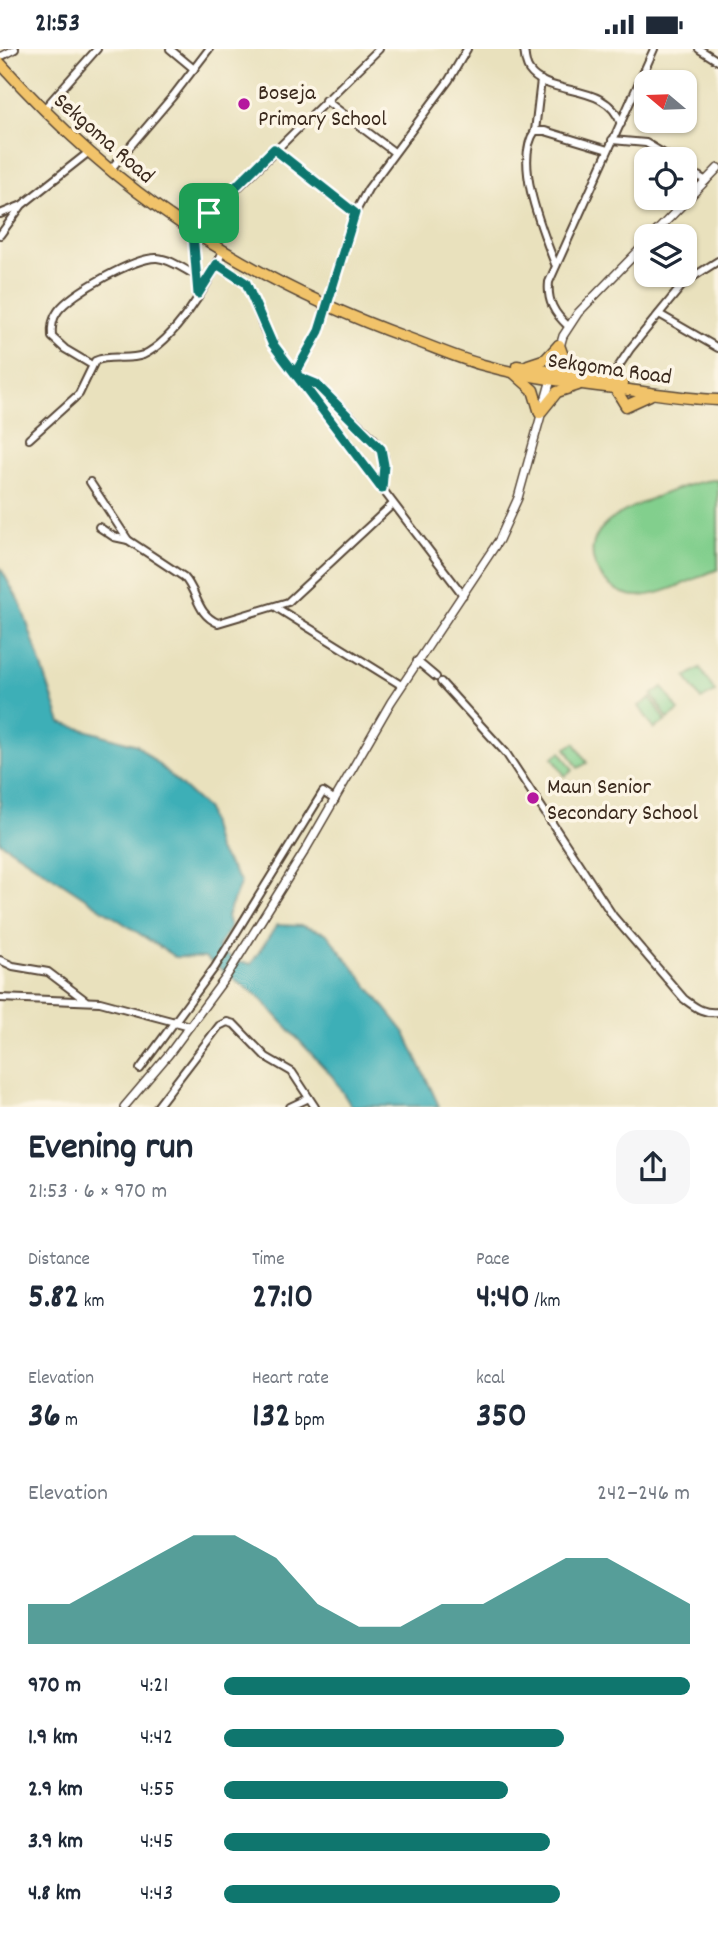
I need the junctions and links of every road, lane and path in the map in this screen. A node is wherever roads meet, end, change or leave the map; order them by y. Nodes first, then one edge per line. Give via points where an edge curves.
1 (15, 49) edge
2 (97, 49) edge
3 (170, 49) edge
4 (209, 49) edge
5 (379, 49) edge
6 (467, 49) edge
7 (524, 49) edge
8 (654, 49) edge
9 (699, 49) edge
10 (6, 50) edge
11 (0, 57) edge
12 (718, 61) edge
13 (0, 64) edge
14 (194, 69) junction
15 (541, 80) junction
16 (325, 100) junction
17 (44, 110) junction
18 (621, 124) junction
19 (535, 131) junction
20 (612, 139) junction
21 (653, 147) edge
22 (274, 149) junction
23 (608, 150) junction
24 (89, 152) junction
25 (394, 152) junction
26 (718, 168) edge
27 (110, 170) junction
28 (697, 175) edge
29 (706, 181) junction
30 (22, 205) junction
31 (0, 213) edge
32 (355, 213) junction
33 (664, 224) edge
34 (193, 233) junction
35 (0, 235) edge
36 (222, 253) junction
37 (634, 256) edge
38 (718, 261) edge
39 (217, 264) junction
40 (555, 264) junction
41 (197, 276) junction
42 (198, 294) junction
43 (327, 307) junction
44 (659, 314) junction
45 (568, 326) junction
46 (559, 345) junction
47 (718, 348) edge
48 (92, 365) junction
49 (513, 369) junction
50 (298, 375) junction
51 (551, 376) junction
52 (583, 381) junction
53 (612, 385) junction
54 (656, 393) junction
55 (718, 398) edge
56 (541, 412) junction
57 (29, 439) dead end
58 (90, 482) dead end
59 (382, 489) junction
60 (393, 504) junction
61 (99, 527) dead end
62 (128, 540) junction
63 (463, 595) junction
64 (276, 608) junction
65 (417, 661) junction
66 (401, 685) junction
67 (335, 800) junction
68 (0, 960) edge
69 (0, 998) edge
70 (86, 1001) junction
71 (718, 1012) edge
72 (176, 1021) junction
73 (190, 1026) junction
74 (140, 1069) dead end
75 (309, 1098) junction
76 (124, 1107) edge
77 (157, 1107) edge
78 (290, 1107) edge
79 (315, 1107) edge

1 - 10 street
2 - 17 street
3 - 14 street
4 - 14 street
5 - 16 street
6 - 25 street
7 - 15 street via 526,66
8 - 18 street
9 - 12 street
10 - 11 street
13 - 17 highway, Sekgoma Road
14 - 27 street
15 - 18 street via 594,96
15 - 19 street
16 - 22 street
16 - 25 street
17 - 24 highway, Sekgoma Road
18 - 20 street
19 - 23 street
19 - 40 street via 526,164
20 - 21 street
20 - 23 street
22 - 32 street
22 - 34 street
23 - 40 street
24 - 27 highway, Sekgoma Road
24 - 30 street
25 - 32 street
26 - 29 street
27 - 34 highway, Sekgoma Road
28 - 29 street
29 - 33 street
30 - 31 street
30 - 35 street
32 - 43 street
34 - 36 highway, Sekgoma Road
34 - 41 street
36 - 39 street
36 - 43 highway, Sekgoma Road
37 - 45 street
38 - 44 street via 689,277
39 - 42 street
39 - 50 street via 246,283 265,331
40 - 45 street via 547,294
41 - 42 street
41 - 48 street via 165,260 147,259 65,302 52,322 52,337
42 - 48 street via 155,348 128,359 98,359
43 - 49 highway, Sekgoma Road via 440,352
43 - 50 street
44 - 47 street
44 - 53 street
45 - 46 street
46 - 49 highway via 536,364
46 - 51 street
46 - 52 highway via 567,367
48 - 57 street via 79,394
49 - 51 highway, Sekgoma Road
49 - 56 highway via 533,390
50 - 59 street
50 - 59 street via 316,384 374,439 384,457
51 - 52 highway, Sekgoma Road
51 - 56 street
52 - 53 highway, Sekgoma Road
52 - 56 highway via 557,393
53 - 54 highway, Sekgoma Road
53 - 54 highway via 626,406
53 - 55 highway, Sekgoma Road
54 - 55 highway, Sekgoma Road
56 - 63 street via 510,518
58 - 62 street
59 - 60 street
60 - 63 street
60 - 64 street via 297,595
61 - 62 street
62 - 64 street via 184,577 211,621 223,623
63 - 65 street
64 - 66 street
65 - 66 street
65 - 71 street via 506,753 612,916 684,999 708,1013
66 - 67 street
67 - 72 street via 323,792 215,967
67 - 73 street via 226,977
68 - 70 street via 48,972
69 - 70 street
70 - 72 street
72 - 73 street
72 - 74 street
73 - 76 street
75 - 77 street via 288,1069 266,1058 227,1022 219,1026
75 - 78 street
75 - 79 street

